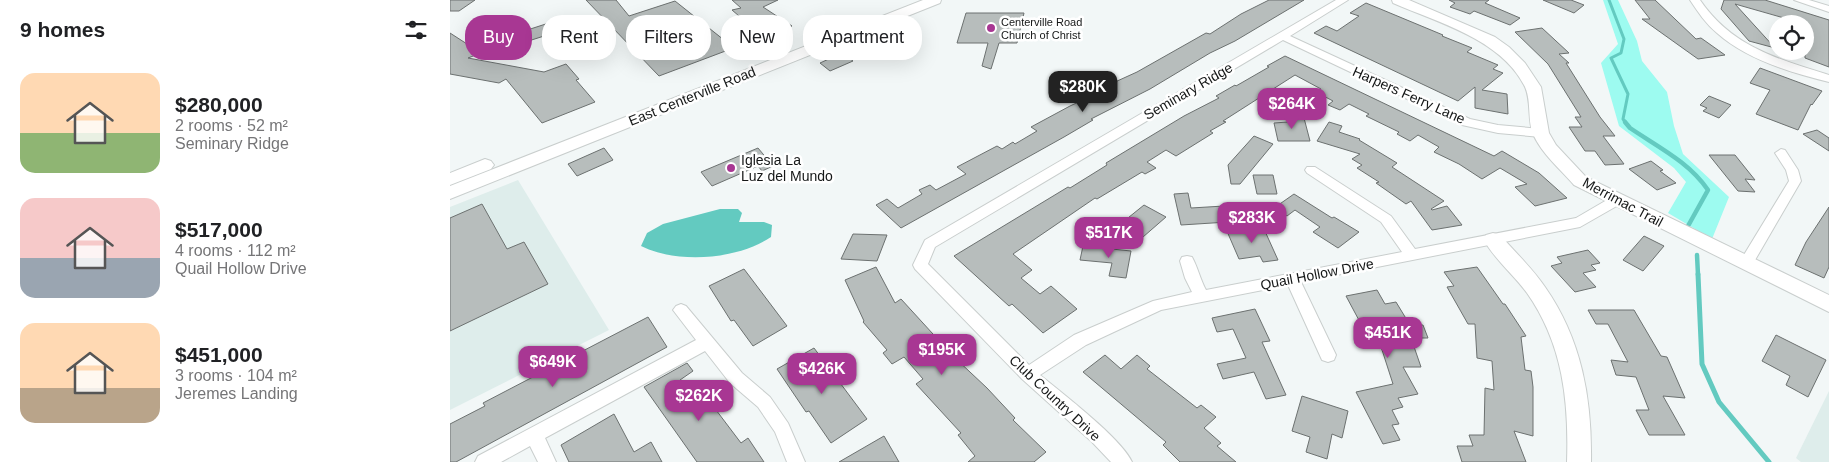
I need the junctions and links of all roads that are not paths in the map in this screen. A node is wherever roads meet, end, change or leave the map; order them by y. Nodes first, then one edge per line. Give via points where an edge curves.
1 (908, 0) edge
2 (935, 0) edge
3 (1343, 0) edge
4 (1398, 0) edge
5 (1694, 0) edge
6 (1799, 0) edge
7 (1829, 9) edge
8 (876, 15) edge
9 (890, 15) edge
10 (1283, 36) junction
11 (803, 46) edge
12 (1829, 79) edge
13 (646, 108) junction
14 (1541, 132) junction
15 (1781, 153) dead end
16 (1311, 170) dead end
17 (450, 179) edge
18 (450, 193) edge
19 (1617, 200) junction
20 (1493, 240) junction
21 (930, 244) joint
22 (1412, 255) junction
23 (1187, 261) dead end
24 (1746, 263) junction
25 (1292, 278) junction
26 (1202, 297) junction
27 (1829, 304) edge
28 (682, 310) dead end
29 (707, 342) junction
30 (1328, 355) dead end
31 (1028, 374) junction
32 (534, 435) junction
33 (484, 462) edge
34 (547, 462) edge
35 (796, 462) edge
36 (1123, 462) edge
37 (1579, 462) edge

1 - 8 street, East Centerville Road
2 - 9 street, East Centerville Road
3 - 10 street, Seminary Ridge
4 - 14 street, Merrimac Trail via 1490,40 1504,50 1520,66 1533,87
5 - 12 street via 1710,22 1743,48
6 - 7 street
10 - 14 street, Harpers Ferry Lane via 1466,122 1498,129
10 - 21 street, Seminary Ridge
11 - 13 street, East Centerville Road
13 - 17 street, East Centerville Road
13 - 18 street, East Centerville Road
14 - 19 street, Merrimac Trail via 1550,148 1580,181
15 - 24 street via 1795,181
16 - 22 street via 1386,219
19 - 20 street, Quail Hollow Drive via 1580,222
19 - 24 street, Merrimac Trail
20 - 22 street, Quail Hollow Drive
20 - 37 street via 1538,293 1556,322 1570,357 1581,424
21 - 31 street, Club Country Drive via 920,265
22 - 25 street, Quail Hollow Drive
23 - 26 street
24 - 27 street, Merrimac Trail
25 - 26 street, Quail Hollow Drive
25 - 30 street
26 - 31 street, Quail Hollow Drive via 1158,305 1088,336
28 - 29 street
29 - 32 street
29 - 35 street via 736,378 764,402 782,428
31 - 36 street, Club Country Drive
32 - 33 street
32 - 34 street

